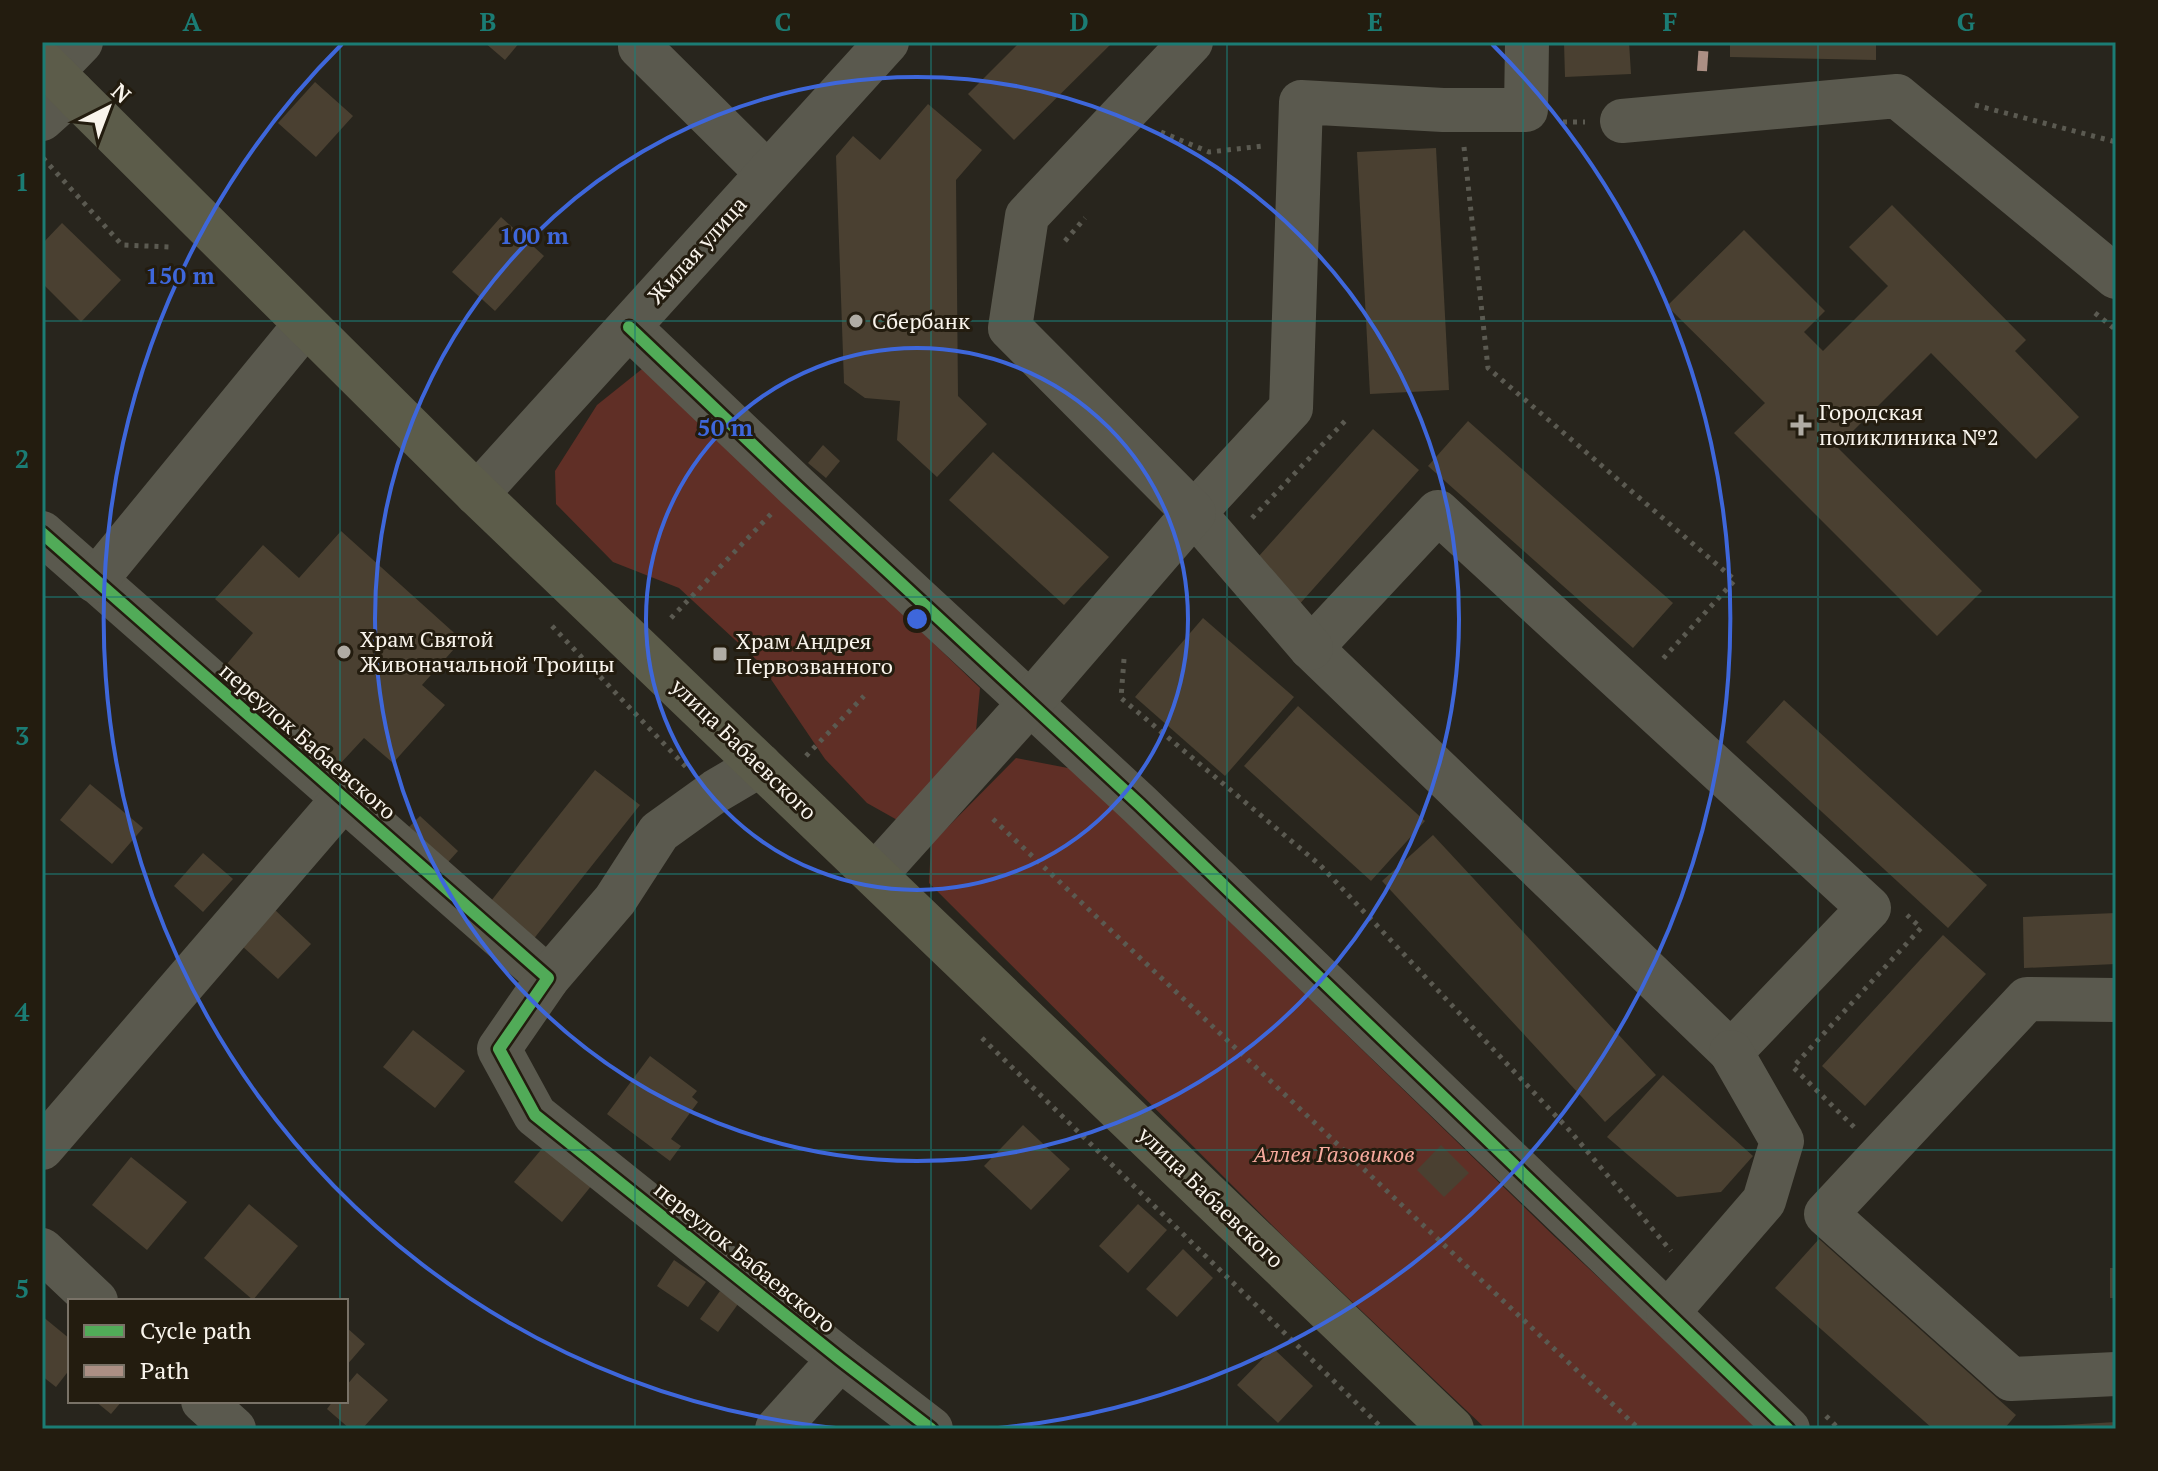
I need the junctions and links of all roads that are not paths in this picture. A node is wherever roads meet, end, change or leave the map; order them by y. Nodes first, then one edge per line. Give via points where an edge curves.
1 (640, 42) edge
2 (887, 42) edge
3 (1191, 42) edge
4 (1527, 42) edge
5 (58, 77) edge
6 (1622, 121) dead end
7 (766, 172) junction
8 (2104, 294) edge
9 (305, 325) junction
10 (629, 327) junction
11 (477, 494) junction
12 (1194, 513) junction
13 (42, 533) edge
14 (95, 581) junction
15 (1311, 648) junction
16 (1030, 703) junction
17 (760, 765) junction
18 (343, 799) junction
19 (876, 874) junction
20 (548, 978) junction
21 (2116, 1000) edge
22 (1731, 1052) junction
23 (42, 1148) edge
24 (42, 1250) edge
25 (1682, 1296) junction
26 (94, 1299) edge
27 (840, 1359) junction
28 (2116, 1374) edge
29 (205, 1403) edge
30 (1802, 1418) edge
31 (234, 1429) edge
32 (777, 1429) edge
33 (931, 1429) edge
34 (1452, 1429) edge

1 - 7 street
2 - 7 street, Жилая улица
3 - 12 street via 1027,216 1010,328
4 - 12 street via 1526,110 1301,102 1291,408
5 - 9 main road, улица Бабаевского
6 - 8 street via 1897,96
7 - 10 street, Жилая улица
9 - 11 main road, улица Бабаевского
9 - 14 street
10 - 11 street, Жилая улица
10 - 16 street
11 - 17 main road, улица Бабаевского
12 - 15 street
12 - 16 street
13 - 14 street, переулок Бабаевского
14 - 18 street, переулок Бабаевского
15 - 22 street
15 - 22 street via 1438,512 1869,908
16 - 19 street
16 - 25 street
17 - 19 main road, улица Бабаевского
17 - 20 street via 659,832 615,900
18 - 20 street, переулок Бабаевского
18 - 23 street
19 - 34 main road, улица Бабаевского
20 - 27 street, переулок Бабаевского via 499,1049 535,1115
21 - 28 street via 2027,999 1826,1214 2011,1379
22 - 25 street via 1782,1141 1764,1201
24 - 26 street
25 - 30 street
27 - 32 street
27 - 33 street, переулок Бабаевского
29 - 31 street

